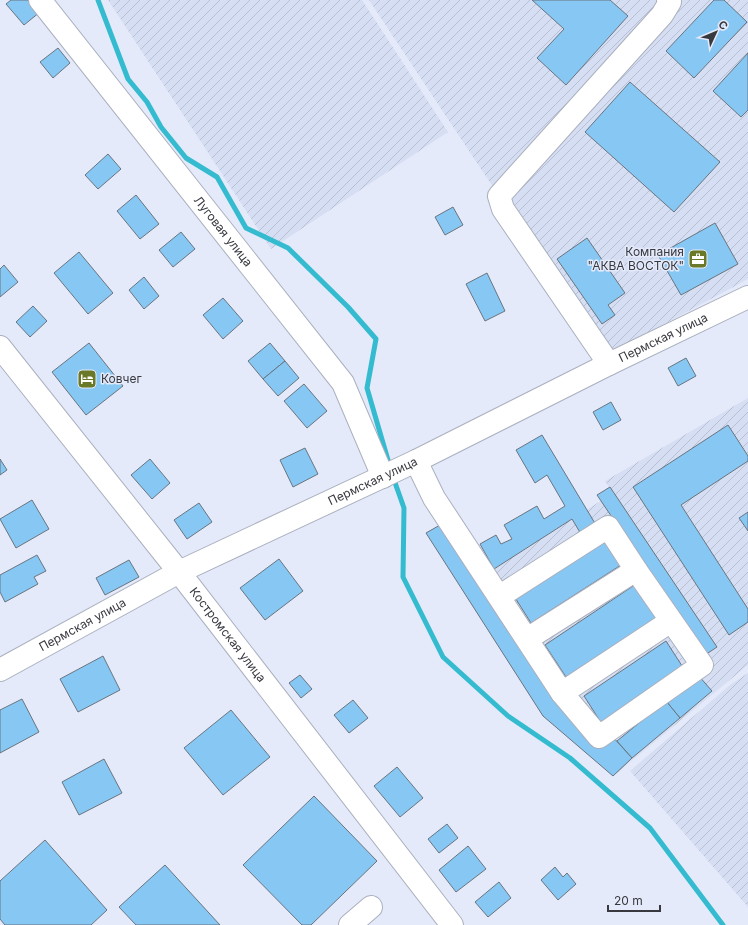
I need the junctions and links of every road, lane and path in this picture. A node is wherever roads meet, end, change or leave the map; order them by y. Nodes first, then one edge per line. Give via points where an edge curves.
1 (40, 0) edge
2 (668, 0) edge
3 (748, 297) edge
4 (0, 347) edge
5 (609, 364) junction
6 (416, 461) junction
7 (383, 477) junction
8 (636, 570) junction
9 (179, 572) junction
10 (500, 596) junction
11 (671, 621) junction
12 (527, 639) junction
13 (0, 670) edge
14 (562, 693) junction
15 (371, 907) dead end
16 (350, 925) edge
17 (452, 925) edge

1 - 7 street, Луговая улица via 343,383
2 - 5 street via 670,2 662,16 499,196 503,209
3 - 5 street, Пермская улица
4 - 9 street, Костромская улица
5 - 6 street, Пермская улица
6 - 7 street, Пермская улица
6 - 10 street via 434,498
7 - 9 street, Пермская улица
8 - 10 street via 608,527
8 - 11 street
8 - 12 street
9 - 13 street, Пермская улица
9 - 17 street, Костромская улица
10 - 12 street
11 - 14 street
11 - 14 street via 702,665 599,737
12 - 14 street
15 - 16 street

